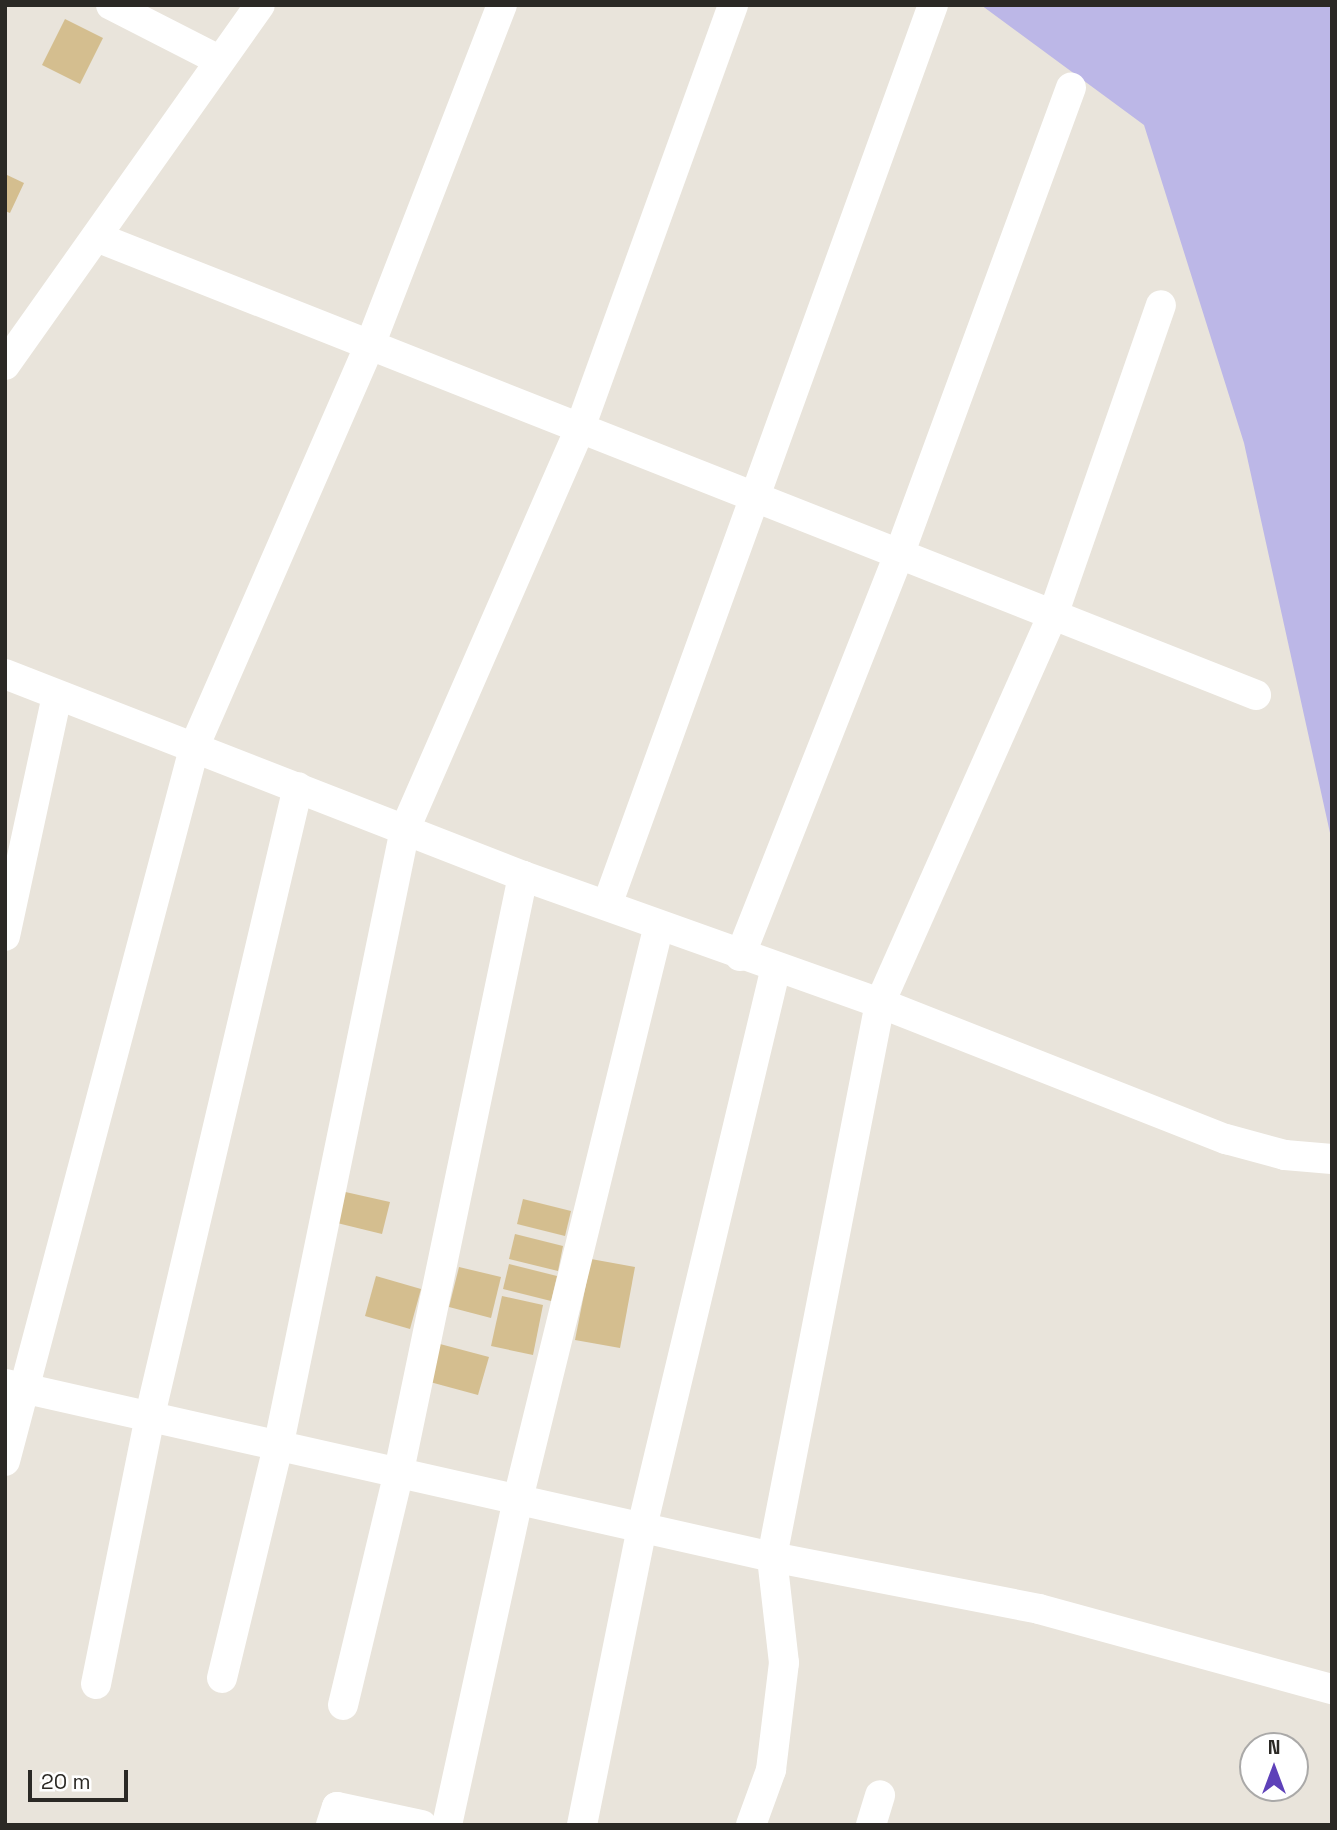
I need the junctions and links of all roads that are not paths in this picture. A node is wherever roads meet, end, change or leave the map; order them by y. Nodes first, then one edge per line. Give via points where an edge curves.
1 (260, 5) edge
2 (502, 5) edge
3 (733, 5) edge
4 (933, 5) edge
5 (125, 8) edge
6 (218, 59) junction
7 (1071, 88) dead end
8 (99, 238) junction
9 (1161, 305) dead end
10 (370, 345) junction
11 (5, 365) edge
12 (580, 428) junction
13 (752, 496) junction
14 (899, 555) junction
15 (1053, 615) junction
16 (5, 674) edge
17 (1255, 695) dead end
18 (57, 696) junction
19 (195, 745) junction
20 (298, 787) junction
21 (405, 830) junction
22 (523, 876) junction
23 (607, 905) junction
24 (660, 925) junction
25 (5, 936) edge
26 (740, 956) junction
27 (776, 967) junction
28 (880, 1003) junction
29 (1332, 1159) edge
30 (13, 1386) edge
31 (150, 1415) junction
32 (279, 1443) junction
33 (5, 1461) edge
34 (399, 1471) junction
35 (519, 1499) junction
36 (642, 1527) junction
37 (772, 1557) junction
38 (222, 1678) dead end
39 (96, 1684) dead end
40 (1332, 1689) edge
41 (343, 1705) dead end
42 (880, 1795) dead end
43 (331, 1825) edge
44 (422, 1825) edge
45 (447, 1825) edge
46 (582, 1825) edge
47 (751, 1825) edge
48 (871, 1825) edge

1 - 6 street
2 - 10 street
3 - 12 street
4 - 13 street
5 - 6 street
6 - 8 street
7 - 14 street
8 - 10 street
8 - 11 street
9 - 15 street
10 - 12 street
10 - 19 street
12 - 13 street
12 - 21 street
13 - 14 street
13 - 23 street
14 - 15 street
14 - 26 street
15 - 17 street
15 - 28 street
16 - 18 street
18 - 19 street
18 - 25 street
19 - 20 street
19 - 30 street
20 - 21 street
20 - 31 street
21 - 22 street
21 - 32 street
22 - 23 street
22 - 34 street
23 - 24 street
24 - 26 street
24 - 35 street
26 - 27 street
27 - 28 street
27 - 36 street
28 - 29 street via 1226,1139 1285,1155
28 - 37 street
30 - 31 street
30 - 33 street
31 - 32 street
31 - 39 street
32 - 34 street
32 - 38 street
34 - 35 street
34 - 41 street
35 - 36 street
35 - 45 street
36 - 37 street
36 - 46 street
37 - 40 street via 1039,1609
37 - 47 street via 784,1663 771,1770
42 - 48 street
43 - 44 street via 337,1807

